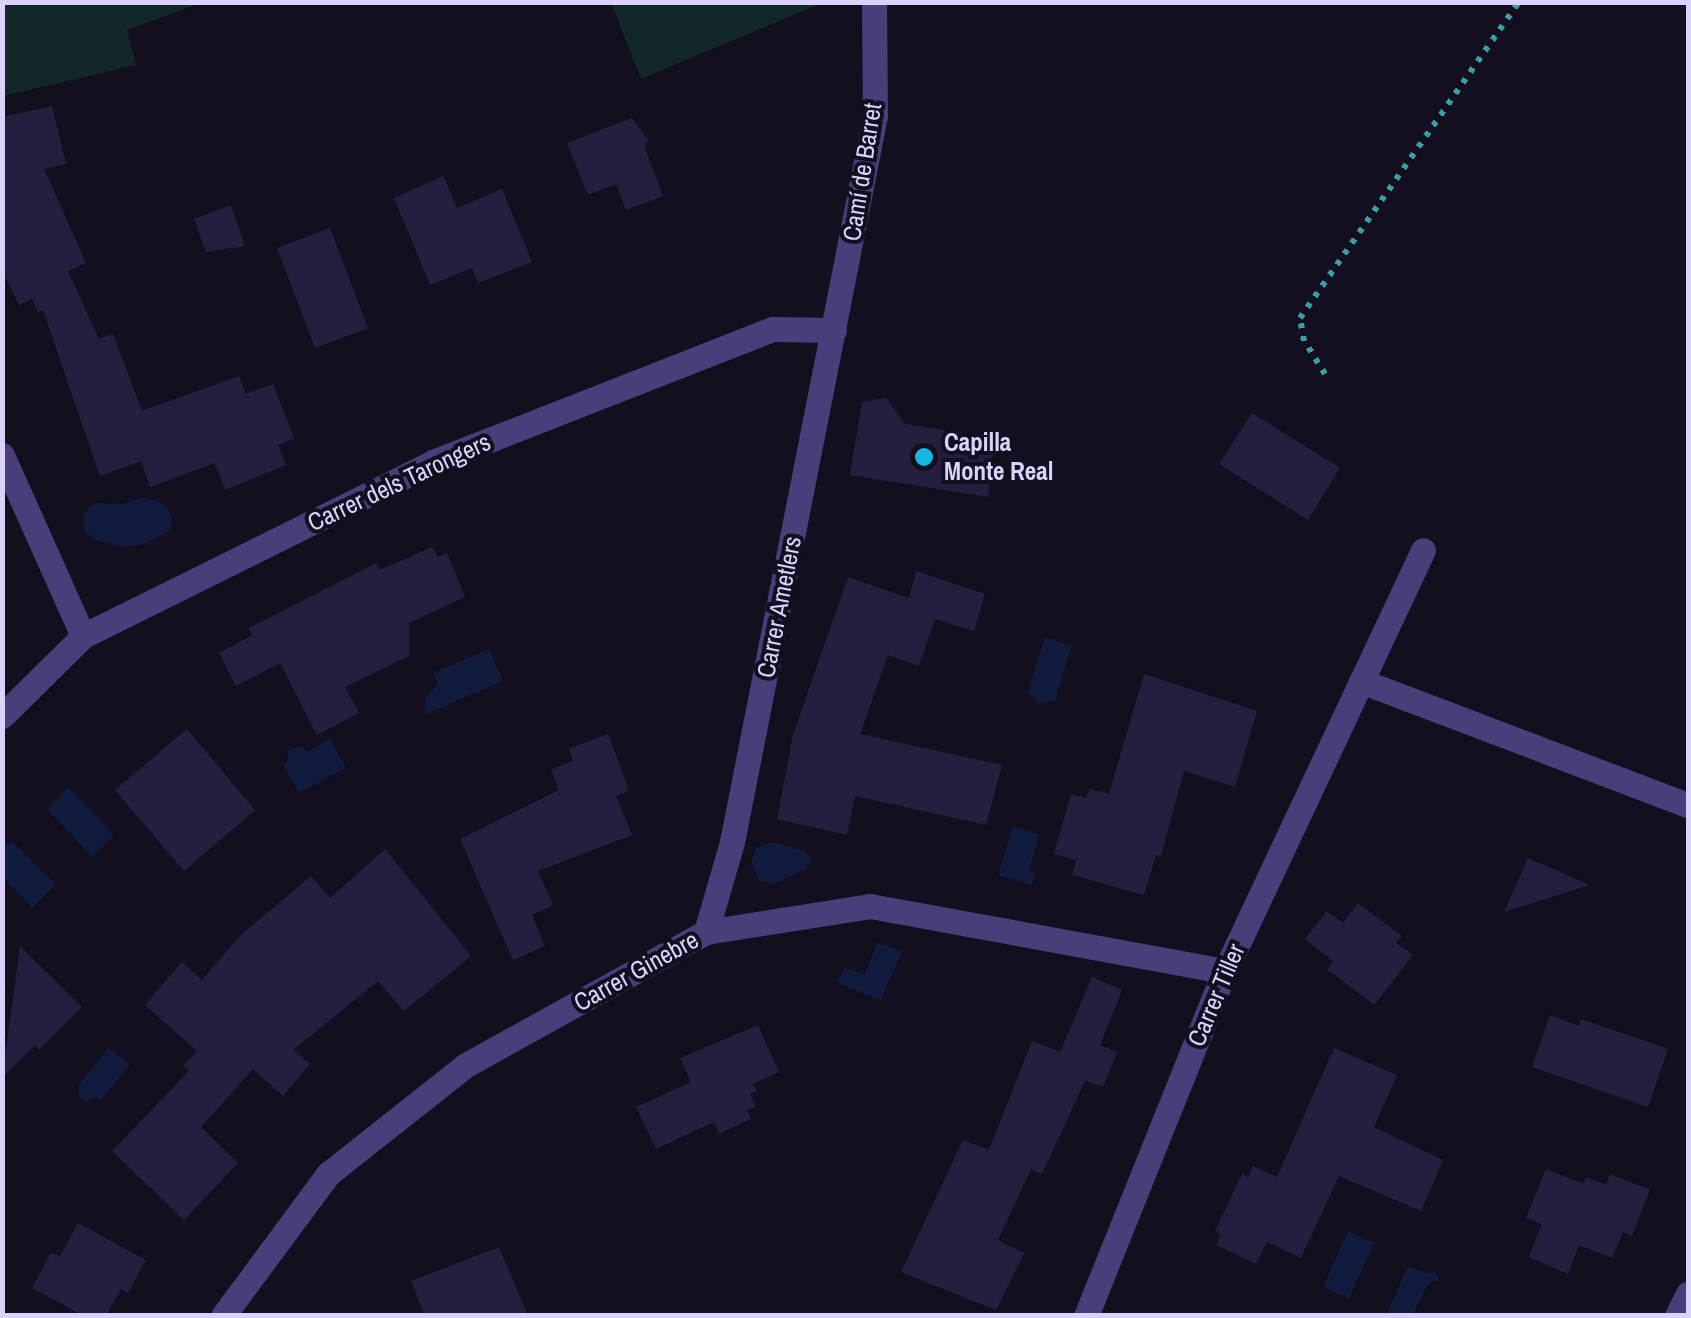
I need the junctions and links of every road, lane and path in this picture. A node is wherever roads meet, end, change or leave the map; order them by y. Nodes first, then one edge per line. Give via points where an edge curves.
1 (874, 2) edge
2 (1518, 2) edge
3 (843, 281) joint
4 (834, 330) junction
5 (1325, 374) dead end
6 (2, 456) edge
7 (1422, 550) dead end
8 (83, 636) junction
9 (1361, 681) junction
10 (2, 716) edge
11 (1688, 805) edge
12 (706, 932) junction
13 (1225, 971) junction
14 (1688, 1293) edge
15 (223, 1316) edge
16 (1086, 1316) edge
17 (1678, 1316) edge

1 - 3 street, Camí de Barret via 876,116
2 - 5 path via 1300,318 1304,342
3 - 4 street, Carrer Ametlers
4 - 8 street, Carrer dels Tarongers via 773,329 433,462
4 - 12 street, Carrer Ametlers via 732,842
6 - 8 street
7 - 9 street, Carrer Tiller
8 - 10 street, Carrer dels Tarongers
9 - 11 street
9 - 13 street, Carrer Tiller
12 - 13 street, Carrer Ginebre via 870,906
12 - 15 street, Carrer Ginebre via 466,1065 328,1174
13 - 16 street, Carrer Tiller
14 - 17 street

